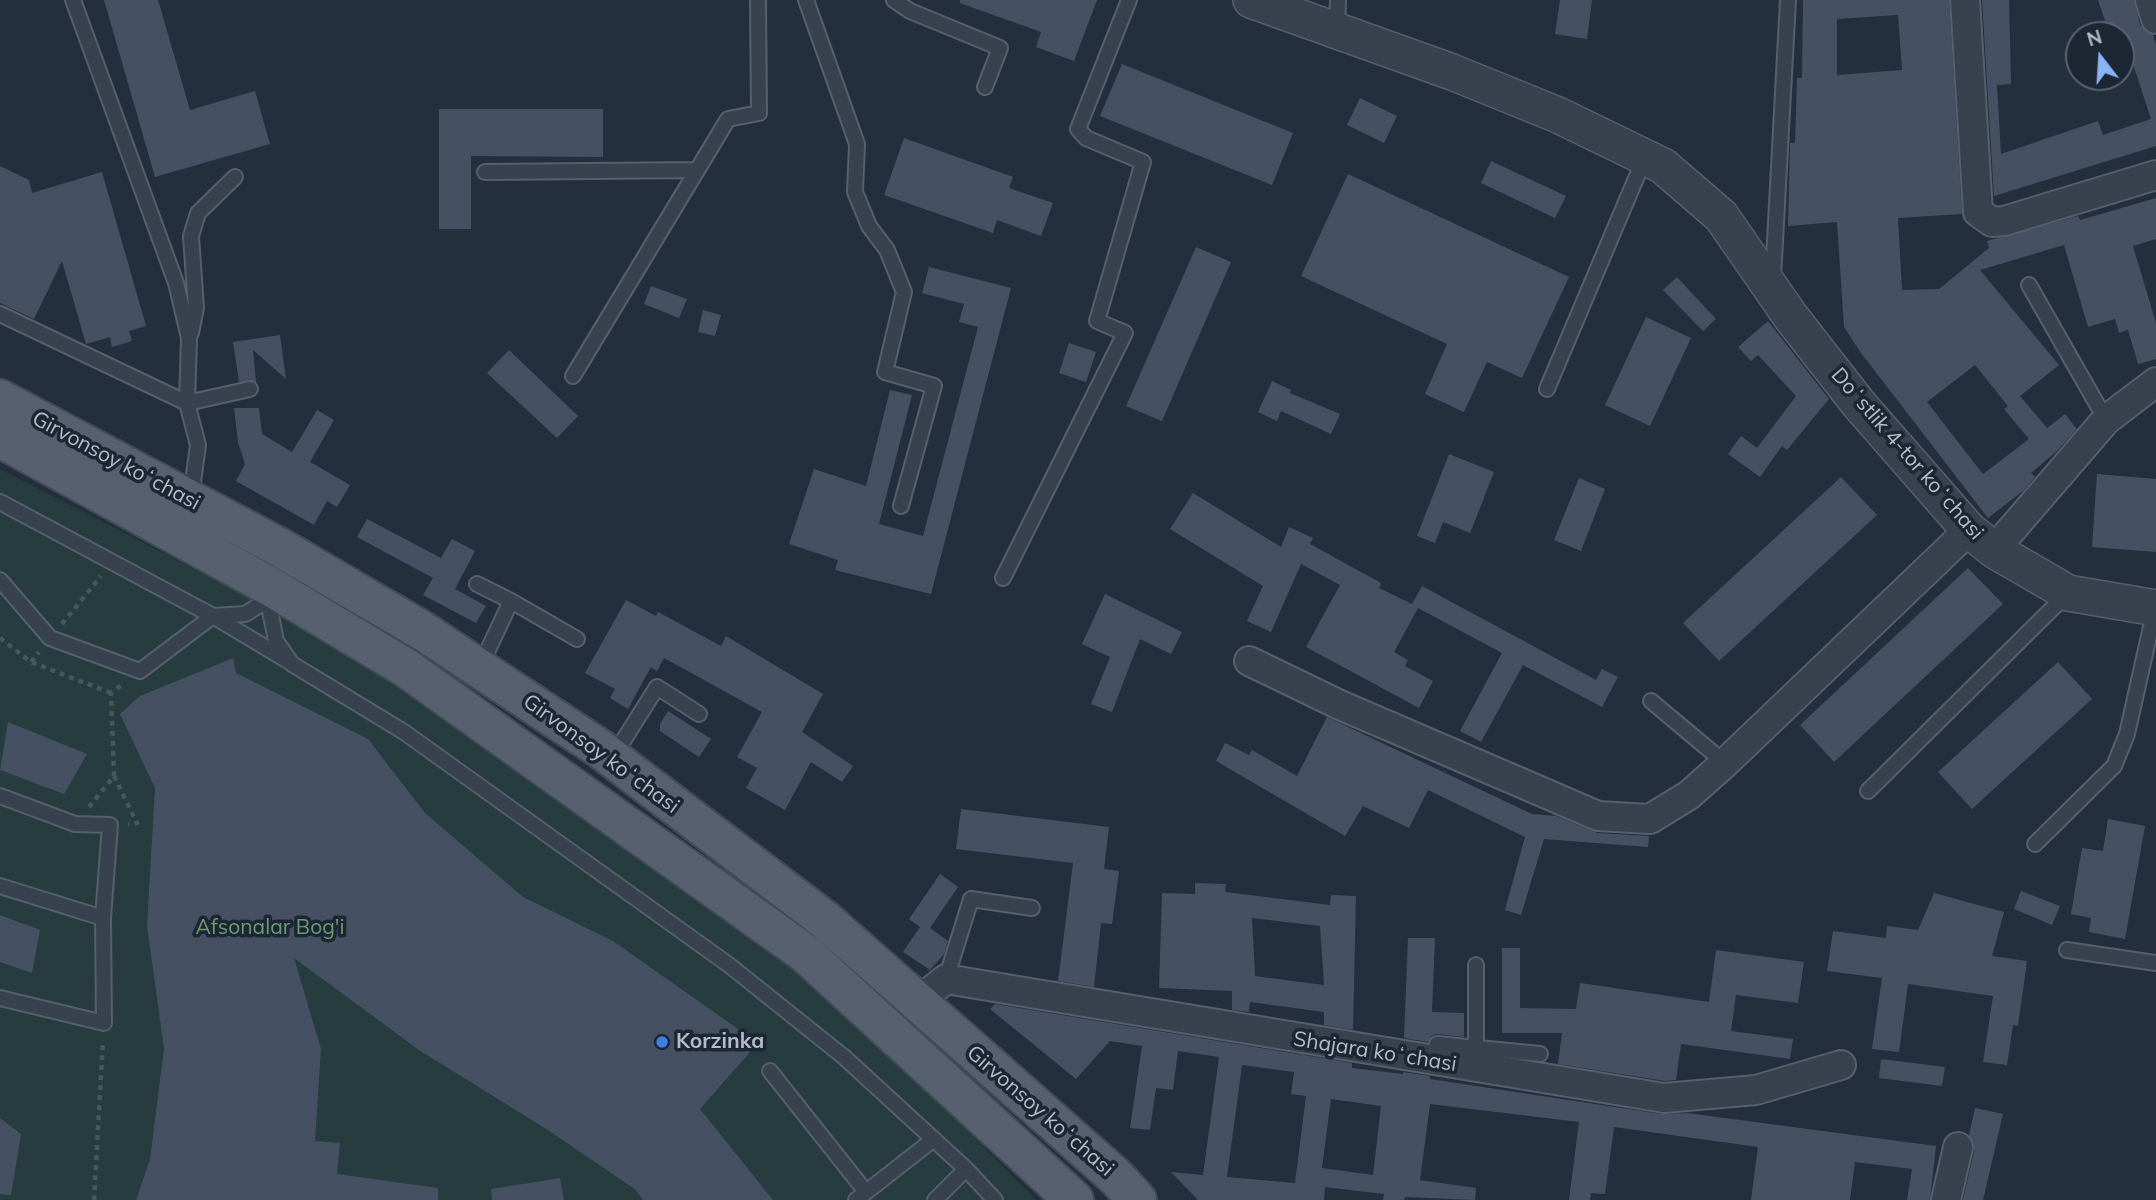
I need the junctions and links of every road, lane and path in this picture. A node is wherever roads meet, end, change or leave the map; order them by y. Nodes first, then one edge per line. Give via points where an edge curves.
1 (73, 0) edge
2 (758, 0) edge
3 (806, 0) edge
4 (894, 0) edge
5 (1129, 0) edge
6 (1251, 0) edge
7 (1787, 0) edge
8 (1965, 0) edge
9 (2150, 0) edge
10 (1338, 15) edge
11 (2156, 19) edge
12 (985, 87) dead end
13 (1645, 157) junction
14 (697, 170) junction
15 (485, 172) dead end
16 (2156, 175) edge
17 (235, 177) dead end
18 (2029, 285) dead end
19 (1781, 303) junction
20 (0, 314) edge
21 (189, 338) junction
22 (573, 376) dead end
23 (2156, 382) edge
24 (250, 389) dead end
25 (1547, 389) dead end
26 (0, 399) edge
27 (187, 403) junction
28 (2106, 421) junction
29 (0, 438) edge
30 (190, 500) junction
31 (0, 502) edge
32 (901, 506) dead end
33 (174, 535) junction
34 (1981, 540) junction
35 (279, 547) junction
36 (111, 563) junction
37 (1003, 578) dead end
38 (0, 580) edge
39 (477, 584) dead end
40 (2068, 593) junction
41 (270, 594) junction
42 (511, 601) junction
43 (2156, 608) edge
44 (213, 616) junction
45 (0, 638) edge
46 (50, 638) junction
47 (577, 639) dead end
48 (1249, 661) dead end
49 (31, 663) junction
50 (292, 664) junction
51 (479, 668) junction
52 (140, 671) junction
53 (111, 693) junction
54 (1651, 701) dead end
55 (699, 714) dead end
56 (612, 758) junction
57 (1725, 763) junction
58 (114, 776) junction
59 (1868, 791) dead end
60 (0, 796) edge
61 (75, 824) junction
62 (110, 825) junction
63 (2035, 844) dead end
64 (0, 886) edge
65 (1032, 908) dead end
66 (103, 918) junction
67 (2067, 950) dead end
68 (2156, 964) edge
69 (1476, 965) dead end
70 (946, 979) junction
71 (0, 999) edge
72 (916, 1003) junction
73 (104, 1023) junction
74 (1476, 1048) junction
75 (1540, 1054) dead end
76 (1435, 1062) junction
77 (1841, 1065) dead end
78 (770, 1071) dead end
79 (933, 1139) junction
80 (1958, 1147) dead end
81 (966, 1169) junction
82 (861, 1196) edge
83 (94, 1200) edge
84 (935, 1200) edge
85 (995, 1200) edge
86 (1074, 1200) edge
87 (1137, 1200) edge
88 (1946, 1200) edge

1 - 21 lane via 176,283
2 - 14 lane via 759,113 728,119
3 - 32 lane via 857,144 855,192 904,292 885,372 934,386
4 - 12 lane via 1000,48
5 - 37 lane via 1078,129 1086,138 1143,162 1097,321 1125,333
6 - 10 street, Doʻstlik 4-tor koʻchasi
7 - 19 lane
8 - 16 street via 1978,212 1984,218 2004,221
9 - 11 street
10 - 13 street, Doʻstlik 4-tor koʻchasi
13 - 19 street, Doʻstlik 4-tor koʻchasi via 1663,166 1721,216
13 - 25 lane
14 - 15 lane
14 - 22 lane
17 - 21 lane via 198,213 191,236 196,308
18 - 28 lane
19 - 34 street, Doʻstlik 4-tor koʻchasi via 1858,403
20 - 27 lane
21 - 27 lane
23 - 28 street
24 - 27 lane
26 - 30 main road, Girvonsoy koʻchasi
27 - 30 lane via 198,444
28 - 34 street
29 - 33 main road, Girvonsoy koʻchasi
30 - 33 main road
30 - 35 main road, Girvonsoy koʻchasi
31 - 36 lane
33 - 41 main road, Girvonsoy koʻchasi
34 - 40 street, Doʻstlik 4-tor koʻchasi
34 - 57 street
35 - 41 main road
35 - 51 main road, Girvonsoy koʻchasi
36 - 44 lane
36 - 46 path
38 - 46 lane
39 - 42 lane
40 - 43 street, Doʻstlik 4-tor koʻchasi
40 - 59 lane
41 - 44 lane via 245,614
41 - 50 lane via 276,641
41 - 86 main road, Girvonsoy koʻchasi via 406,667 806,954
42 - 47 lane
42 - 51 lane
43 - 63 lane via 2127,734 2114,765
44 - 50 lane
44 - 52 lane
45 - 49 path
46 - 49 path
46 - 52 lane
48 - 57 street via 1598,816 1650,819 1689,795
49 - 53 path
50 - 79 lane via 404,732 729,965 844,1057
51 - 56 main road, Girvonsoy koʻchasi
52 - 53 path
53 - 58 path
54 - 57 lane
55 - 56 lane via 657,687
56 - 72 main road, Girvonsoy koʻchasi via 825,920
58 - 61 path
58 - 62 path via 137,823
60 - 61 lane
61 - 62 lane
62 - 66 lane
64 - 66 lane
65 - 70 lane via 971,899
66 - 73 lane
67 - 68 lane
69 - 74 lane
70 - 72 street
70 - 76 street, Shajara koʻchasi
71 - 73 lane
72 - 87 main road, Girvonsoy koʻchasi
73 - 83 path
74 - 75 lane
74 - 76 lane via 1437,1044
76 - 77 street, Shajara koʻchasi via 1664,1098 1756,1090
78 - 82 lane
79 - 81 lane
79 - 82 lane
80 - 88 street
81 - 84 lane
81 - 85 lane

